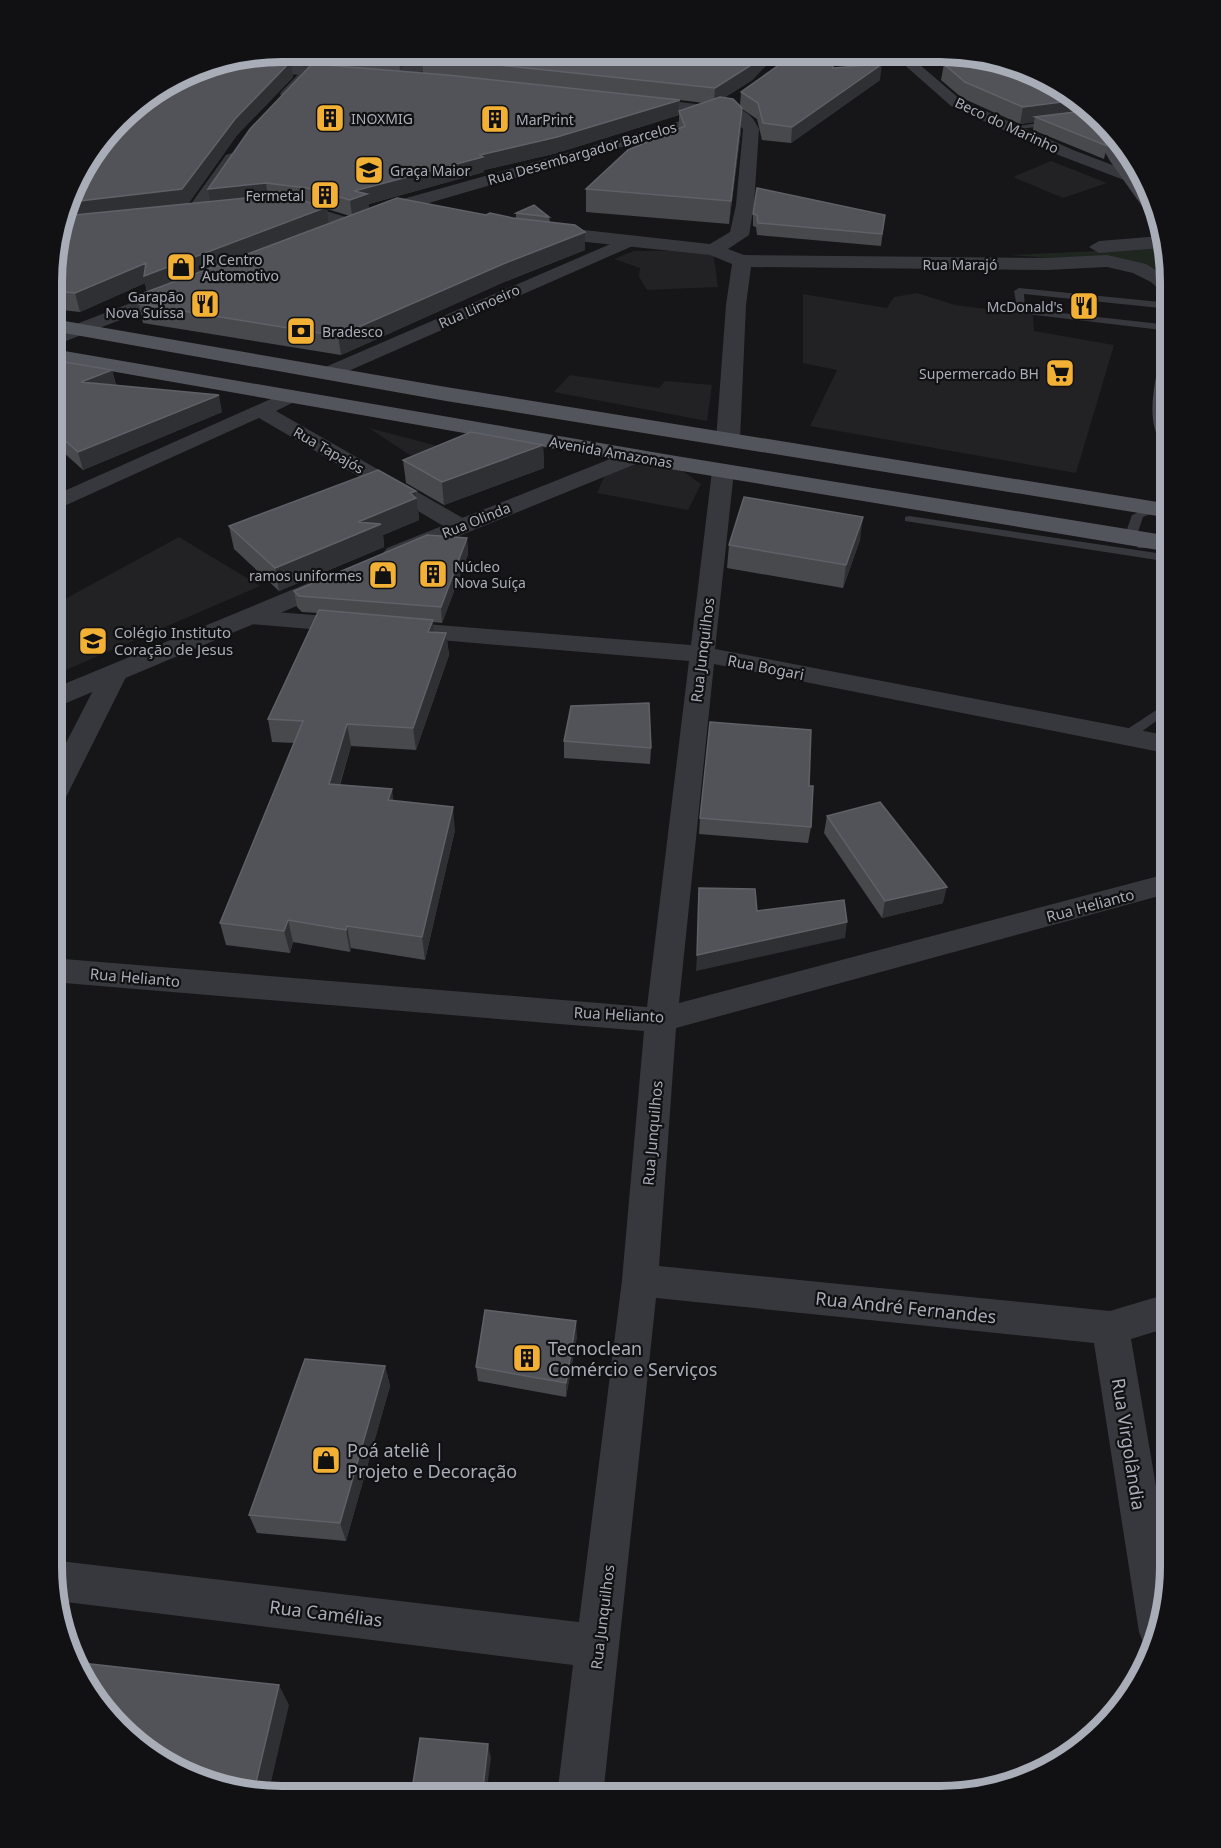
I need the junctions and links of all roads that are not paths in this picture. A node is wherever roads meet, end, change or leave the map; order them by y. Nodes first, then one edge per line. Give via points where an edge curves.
1 (317, 62) edge
2 (444, 62) joint
3 (909, 62) edge
4 (238, 66) edge
5 (309, 70) junction
6 (372, 75) junction
7 (744, 97) edge
8 (625, 101) edge
9 (277, 105) edge
10 (719, 111) junction
11 (1063, 122) edge
12 (1010, 128) junction
13 (1098, 129) edge
14 (238, 149) edge
15 (1119, 161) junction
16 (1095, 164) junction
17 (1130, 177) junction
18 (1140, 190) edge
19 (409, 203) junction
20 (268, 206) edge
21 (389, 210) edge
22 (215, 211) edge
23 (444, 211) edge
24 (194, 213) junction
25 (171, 215) edge
26 (369, 217) edge
27 (350, 224) junction
28 (525, 229) edge
29 (739, 234) junction
30 (316, 237) edge
31 (628, 241) junction
32 (1156, 243) edge
33 (713, 250) junction
34 (926, 251) junction
35 (742, 261) junction
36 (1047, 264) junction
37 (1160, 280) edge
38 (195, 285) edge
39 (1160, 305) edge
40 (62, 326) edge
41 (1160, 327) edge
42 (80, 329) junction
43 (62, 336) edge
44 (62, 357) edge
45 (330, 372) junction
46 (291, 396) junction
47 (260, 410) junction
48 (726, 455) junction
49 (635, 456) junction
50 (62, 500) edge
51 (1160, 506) edge
52 (1160, 510) edge
53 (909, 519) dead end
54 (460, 526) junction
55 (1160, 550) edge
56 (250, 617) junction
57 (702, 654) junction
58 (114, 675) junction
59 (62, 695) edge
60 (1160, 712) edge
61 (1125, 737) junction
62 (1160, 743) edge
63 (62, 777) edge
64 (1160, 886) edge
65 (62, 971) edge
66 (661, 1020) junction
67 (640, 1280) junction
68 (1160, 1313) edge
69 (1110, 1328) junction
70 (62, 1581) edge
71 (1156, 1606) edge
72 (599, 1646) junction
73 (581, 1786) edge

1 - 5 street
2 - 6 street
2 - 6 street via 437,74 439,80
3 - 12 street, Beco do Marinho via 956,102
4 - 5 street
5 - 6 street
5 - 9 street
7 - 10 street, Rua Desembargador Barcelos
8 - 10 street
10 - 19 street, Rua Desembargador Barcelos via 696,121
10 - 29 street via 738,114 751,129
11 - 12 lane
12 - 16 street, Beco do Marinho
13 - 15 main road
14 - 24 street
15 - 16 street via 1111,166
15 - 17 main road
16 - 17 street, Beco do Marinho
17 - 18 main road
19 - 21 street, Rua Desembargador Barcelos
19 - 23 street
20 - 27 street via 309,211
22 - 24 street
24 - 25 street
26 - 27 street
27 - 30 street
28 - 31 street
29 - 33 street
29 - 34 street, Rua Marajó via 765,245
31 - 33 street
31 - 45 street, Rua Limoeiro
32 - 34 street, Rua Marajó
33 - 35 street
34 - 36 street
35 - 36 street, Rua Marajó
35 - 48 street, Rua Junquilhos
36 - 37 street, Rua Marajó via 1123,263
38 - 42 street
39 - 41 lane via 1019,291 1020,311
40 - 42 main road, Avenida Amazonas
42 - 43 street
42 - 45 main road, Avenida Amazonas
44 - 46 main road, Avenida Amazonas
45 - 48 main road, Avenida Amazonas
46 - 47 street
46 - 49 main road, Avenida Amazonas
47 - 50 street
47 - 54 street, Rua Tapajós
48 - 49 main road, Avenida Amazonas
48 - 52 main road, Avenida Amazonas via 819,453
48 - 55 main road, Avenida Amazonas via 826,487
48 - 57 street, Rua Junquilhos
49 - 54 street, Rua Olinda
51 - 55 lane via 1138,515 1132,532
53 - 55 lane, Avenida Amazonas
54 - 56 street, Rua Olinda
56 - 57 street, Rua Bogari
56 - 58 street, Rua Olinda
57 - 61 street, Rua Bogari
57 - 66 street, Rua Junquilhos
58 - 59 street, Rua Olinda
58 - 63 street
60 - 61 lane
61 - 62 street, Rua Bogari
64 - 66 street, Rua Helianto
65 - 66 street, Rua Helianto
66 - 67 street, Rua Junquilhos
67 - 69 street, Rua André Fernandes
67 - 72 street, Rua Junquilhos
68 - 69 street, Rua André Fernandes
69 - 71 street, Rua Virgolândia
70 - 72 street, Rua Camélias
72 - 73 street, Rua Junquilhos

